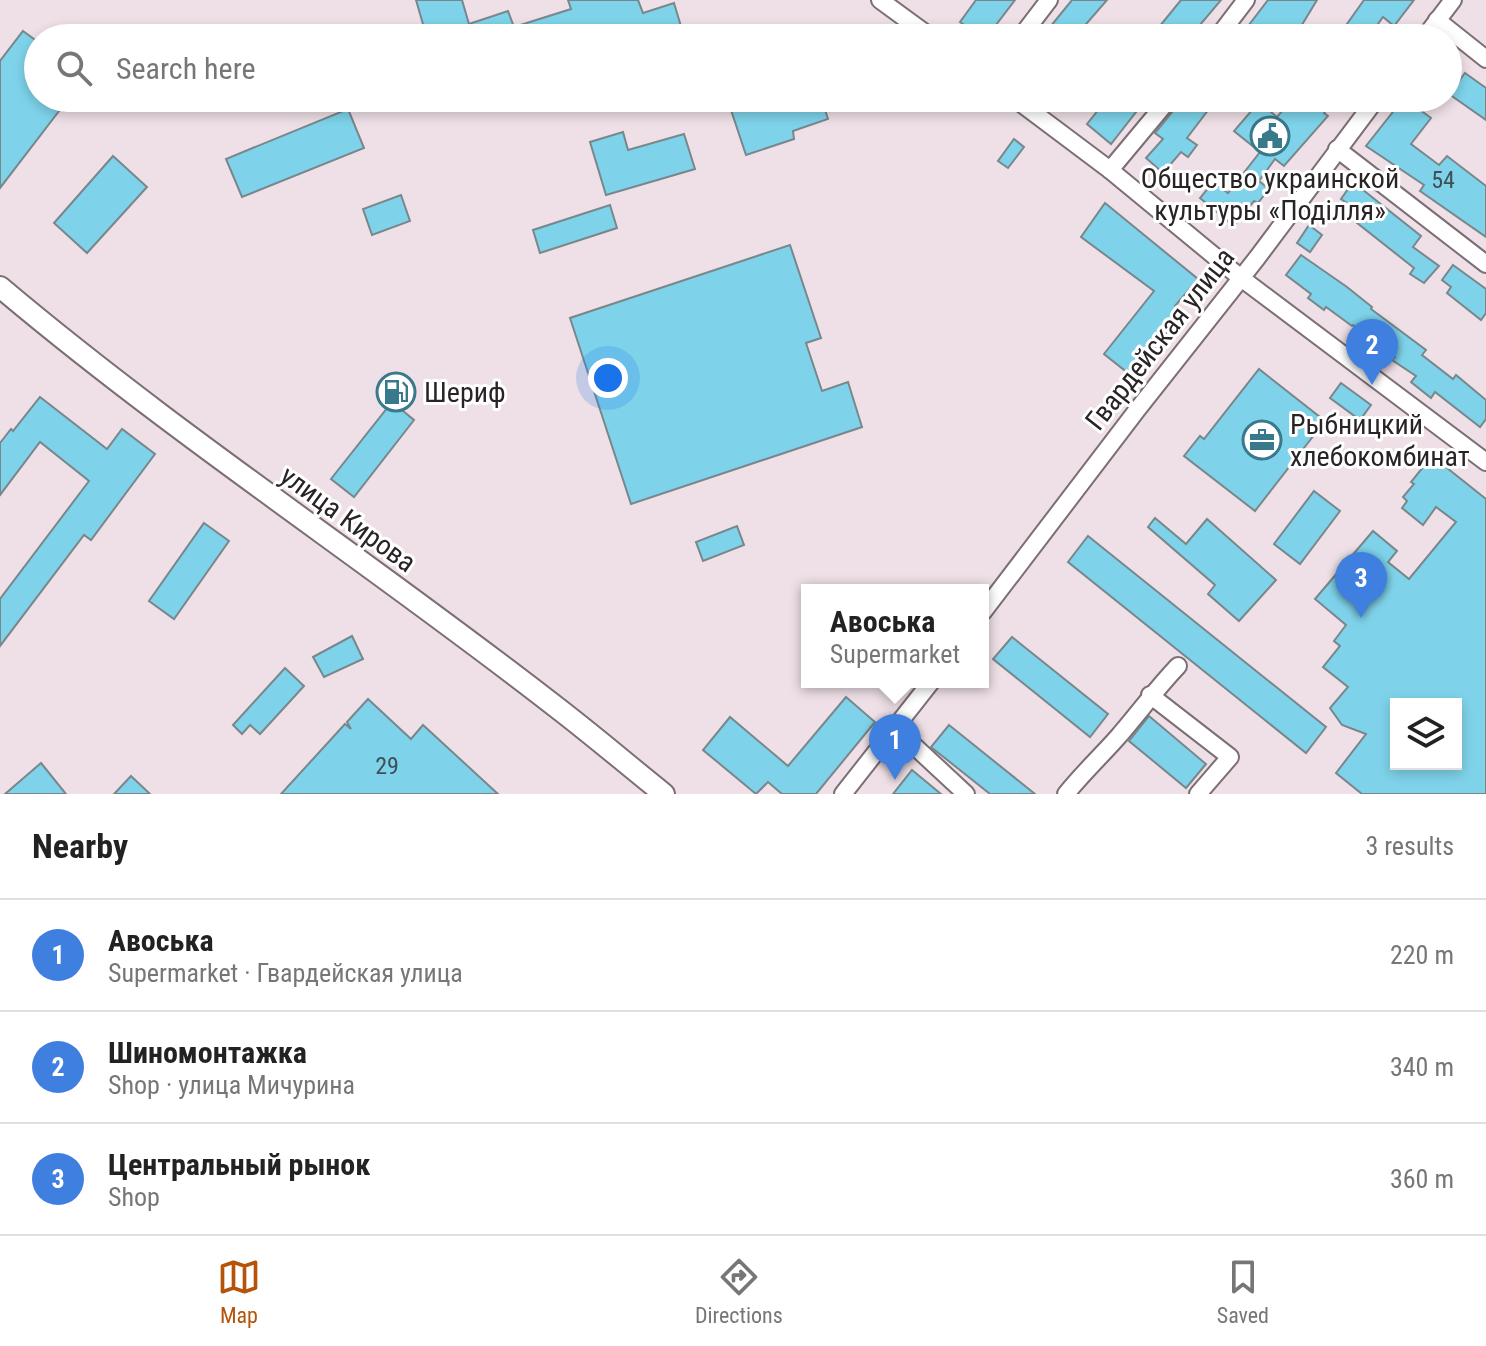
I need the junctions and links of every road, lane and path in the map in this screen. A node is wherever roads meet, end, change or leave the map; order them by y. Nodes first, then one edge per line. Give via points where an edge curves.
1 (880, 0) edge
2 (1049, 0) edge
3 (1246, 0) edge
4 (1453, 0) edge
5 (1437, 20) junction
6 (913, 24) edge
7 (1031, 24) edge
8 (1228, 24) edge
9 (1434, 24) edge
10 (1442, 24) edge
11 (1462, 40) edge
12 (1486, 59) edge
13 (1033, 112) edge
14 (1158, 112) edge
15 (1366, 112) edge
16 (1337, 149) junction
17 (1110, 170) junction
18 (1486, 264) edge
19 (1241, 278) junction
20 (0, 287) edge
21 (1486, 462) edge
22 (989, 604) edge
23 (1178, 666) dead end
24 (926, 688) edge
25 (1150, 695) junction
26 (910, 742) dead end
27 (664, 794) edge
28 (843, 794) edge
29 (966, 794) edge
30 (1066, 794) edge
31 (1198, 794) edge

1 - 6 street
2 - 7 street
3 - 8 street
4 - 5 street
5 - 9 street
5 - 10 street
11 - 12 street
13 - 17 street
14 - 17 street
15 - 16 street, Гвардейская улица
16 - 18 street
16 - 19 street, Гвардейская улица
17 - 19 street
19 - 21 street
19 - 22 street, Гвардейская улица
20 - 27 main road, улица Кирова
23 - 25 street
24 - 28 street
25 - 30 street
25 - 31 street via 1230,757
26 - 29 street

